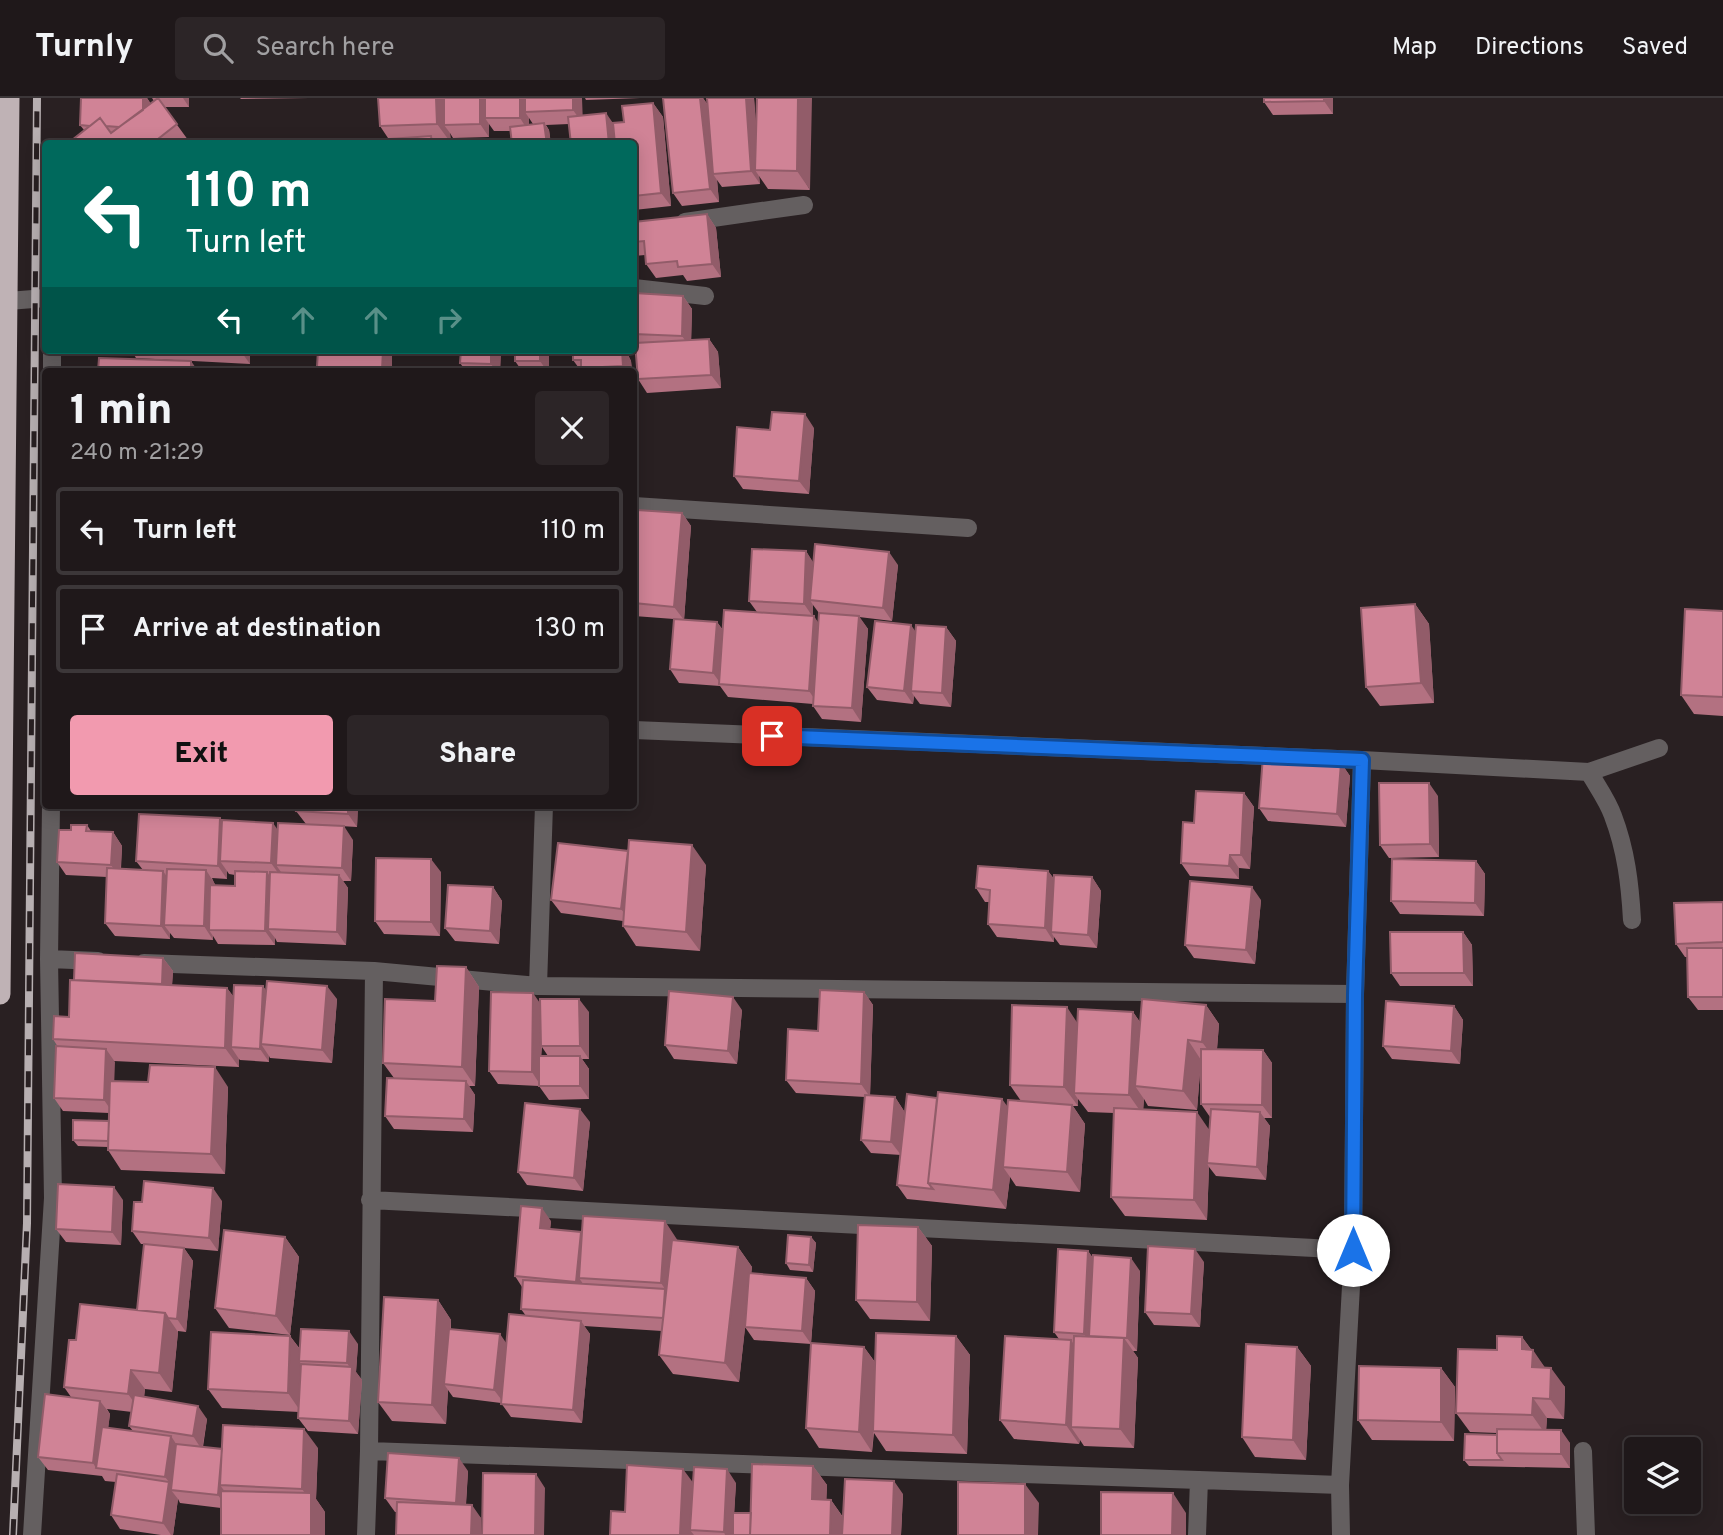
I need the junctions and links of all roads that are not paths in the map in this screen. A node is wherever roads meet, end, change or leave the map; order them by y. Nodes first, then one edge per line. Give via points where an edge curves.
1 (9, 98) edge
2 (804, 205) dead end
3 (673, 224) edge
4 (637, 288) edge
5 (705, 296) dead end
6 (42, 299) edge
7 (8, 301) junction
8 (637, 506) edge
9 (968, 528) dead end
10 (637, 730) edge
11 (1659, 748) dead end
12 (1362, 760) junction
13 (1589, 772) junction
14 (51, 809) edge
15 (544, 809) edge
16 (1633, 920) dead end
17 (49, 960) junction
18 (374, 971) junction
19 (538, 986) junction
20 (0, 994) edge
21 (1355, 995) junction
22 (370, 1200) junction
23 (1353, 1250) junction
24 (369, 1451) junction
25 (1583, 1451) dead end
26 (1199, 1480) junction
27 (1340, 1485) junction
28 (32, 1535) edge
29 (366, 1535) edge
30 (1197, 1535) edge
31 (1341, 1535) edge
32 (1586, 1535) edge

1 - 7 highway
2 - 3 street
4 - 5 street
6 - 7 street
7 - 20 highway
8 - 9 street
10 - 12 street
11 - 13 street
12 - 13 street
12 - 21 street
13 - 16 street via 1613,814 1625,853
14 - 17 street
15 - 19 street
17 - 18 street
17 - 28 street via 53,1198
18 - 19 street
18 - 22 street
19 - 21 street
21 - 23 street
22 - 23 street
22 - 24 street
23 - 27 street
24 - 26 street
24 - 29 street
25 - 32 street
26 - 27 street
26 - 30 street
27 - 31 street

